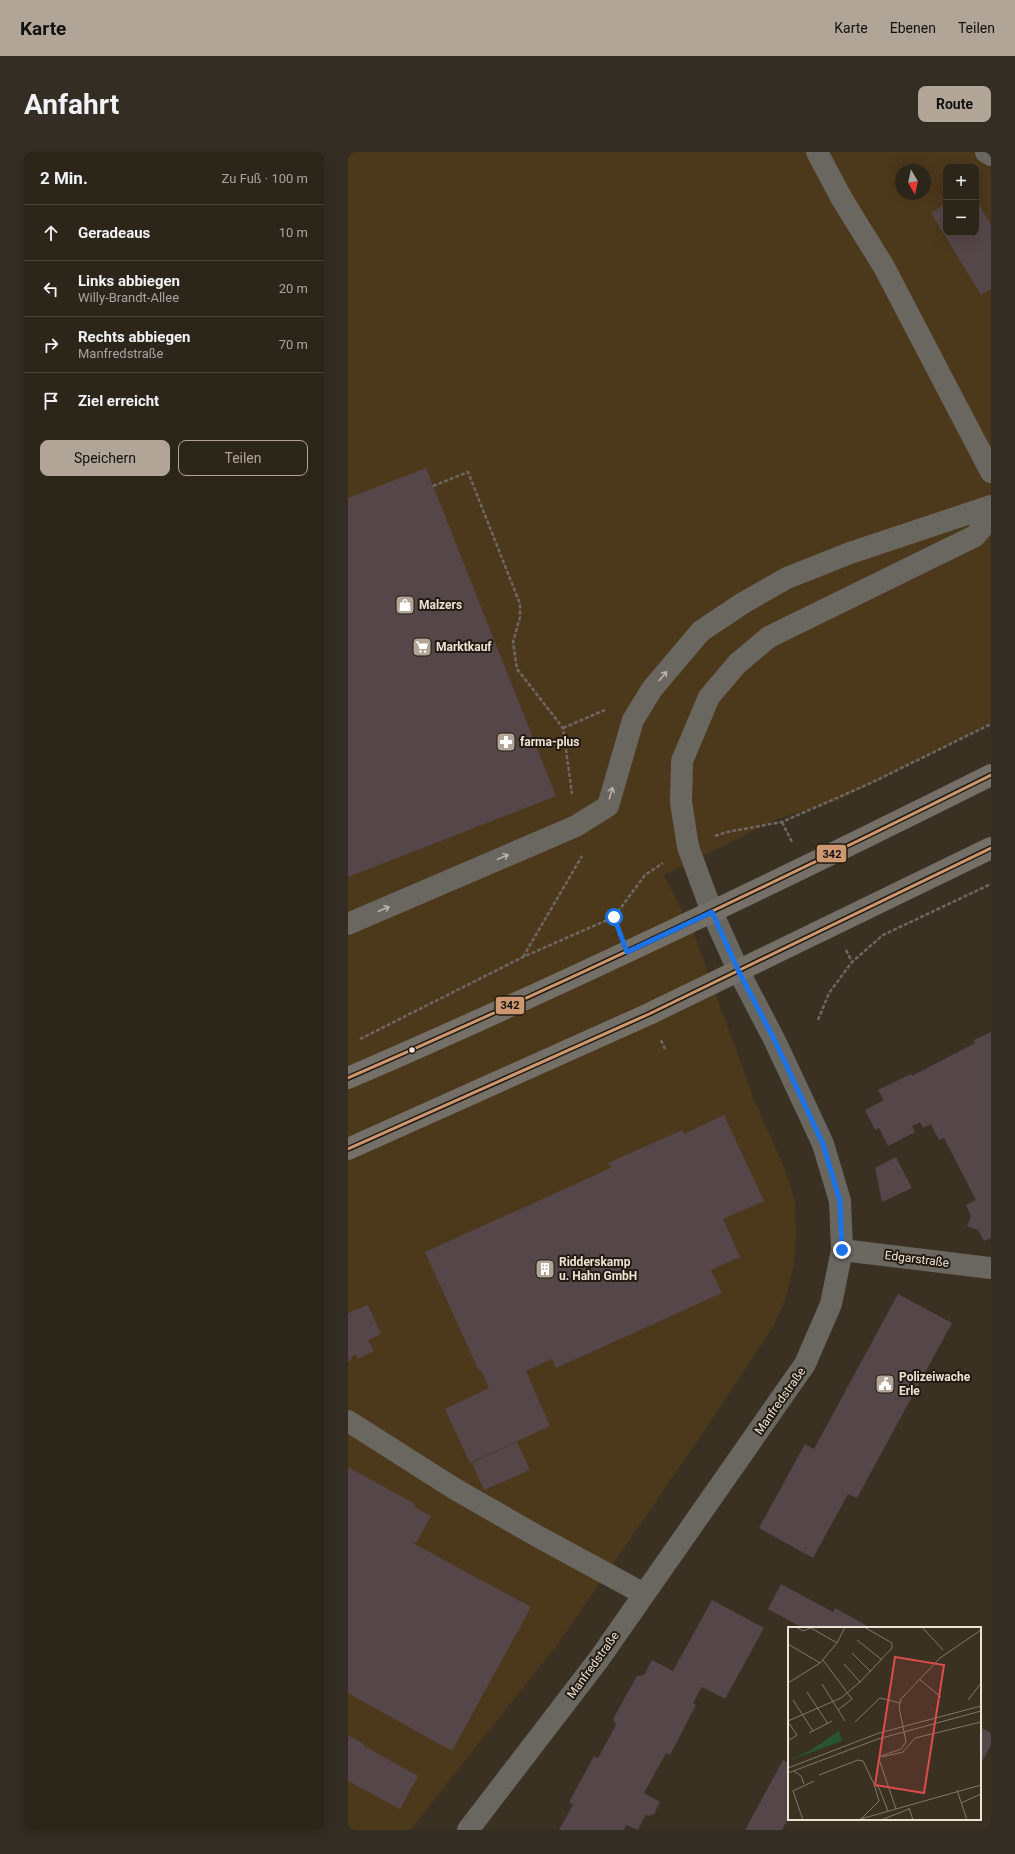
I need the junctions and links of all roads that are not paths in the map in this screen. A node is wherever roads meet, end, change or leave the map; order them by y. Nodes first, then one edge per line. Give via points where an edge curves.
1 (817, 152) edge
2 (986, 152) edge
3 (991, 155) edge
4 (991, 472) edge
5 (991, 506) edge
6 (991, 517) edge
7 (991, 775) edge
8 (991, 848) edge
9 (712, 912) junction
10 (348, 924) edge
11 (739, 972) junction
12 (348, 1078) edge
13 (348, 1149) edge
14 (842, 1250) junction
15 (991, 1268) edge
16 (348, 1421) edge
17 (644, 1594) junction
18 (468, 1830) edge

1 - 4 street via 842,199 884,267
2 - 3 street
10 -> 5 street via 576,826 608,806 633,720 652,689 701,631 743,603 787,578 850,553
6 - 9 street, Manfredstraße via 975,536 770,637 737,664 709,697 682,760 681,802 688,847
7 - 9 main road
8 - 11 main road
9 - 11 street, Manfredstraße
9 - 12 main road
11 - 13 main road
11 - 14 street, Manfredstraße via 775,1041 823,1144 840,1201
14 - 15 street, Edgarstraße
14 - 17 street, Manfredstraße via 831,1304 805,1364
16 - 17 street via 455,1489
17 - 18 street, Manfredstraße via 599,1659

